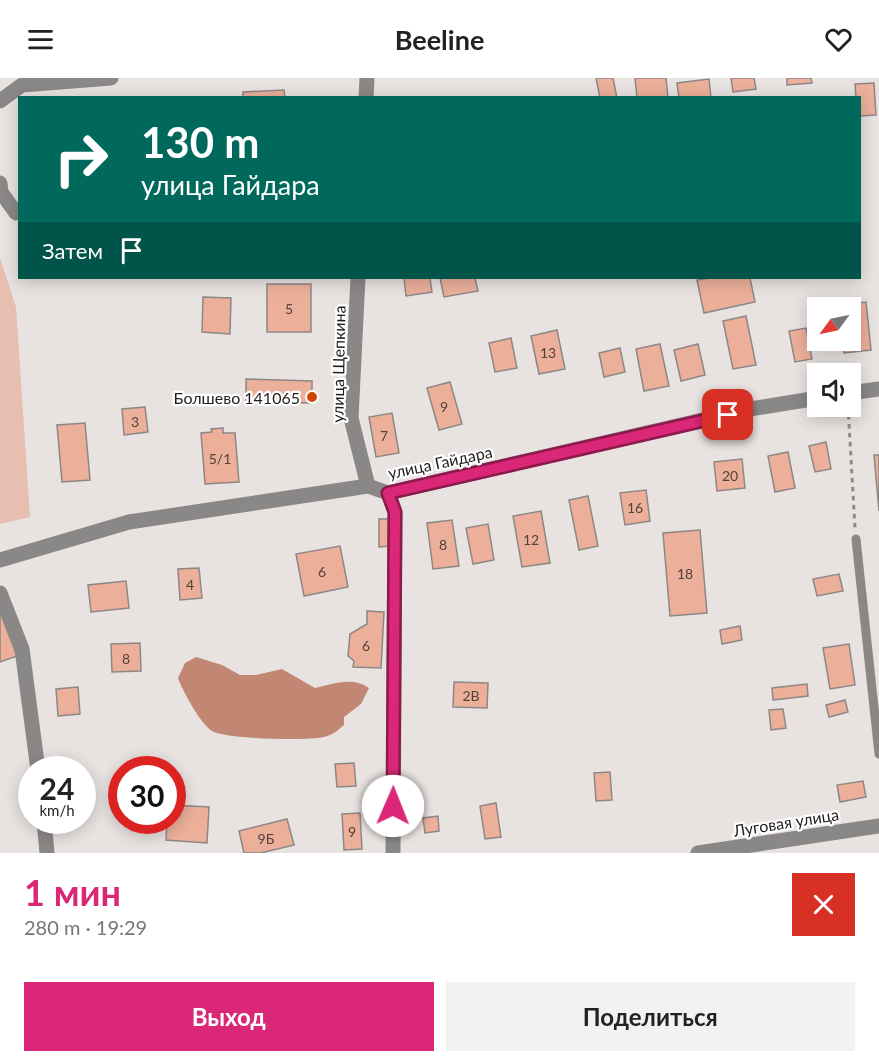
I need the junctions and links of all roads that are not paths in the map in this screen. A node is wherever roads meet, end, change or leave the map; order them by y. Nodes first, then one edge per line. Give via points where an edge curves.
1 (111, 78) edge
2 (367, 78) edge
3 (366, 96) edge
4 (0, 100) edge
5 (0, 183) edge
6 (16, 213) dead end
7 (358, 279) edge
8 (879, 389) edge
9 (861, 391) edge
10 (807, 400) edge
11 (368, 486) junction
12 (388, 493) junction
13 (856, 539) road end
14 (0, 560) edge
15 (0, 593) edge
16 (879, 754) edge
17 (36, 756) edge
18 (879, 826) edge
19 (45, 834) edge
20 (47, 853) edge
21 (393, 853) edge
22 (698, 853) edge

1 - 4 street via 22,85
2 - 3 street
5 - 6 street via 1,192
7 - 11 street, улица Щепкина via 351,418
8 - 9 street
10 - 12 street, улица Гайдара
11 - 12 street, улица Гайдара
11 - 14 street, улица Гайдара via 129,522
12 - 21 street via 395,512
13 - 16 lane
15 - 17 street via 22,649
18 - 22 street, Луговая улица
19 - 20 street

